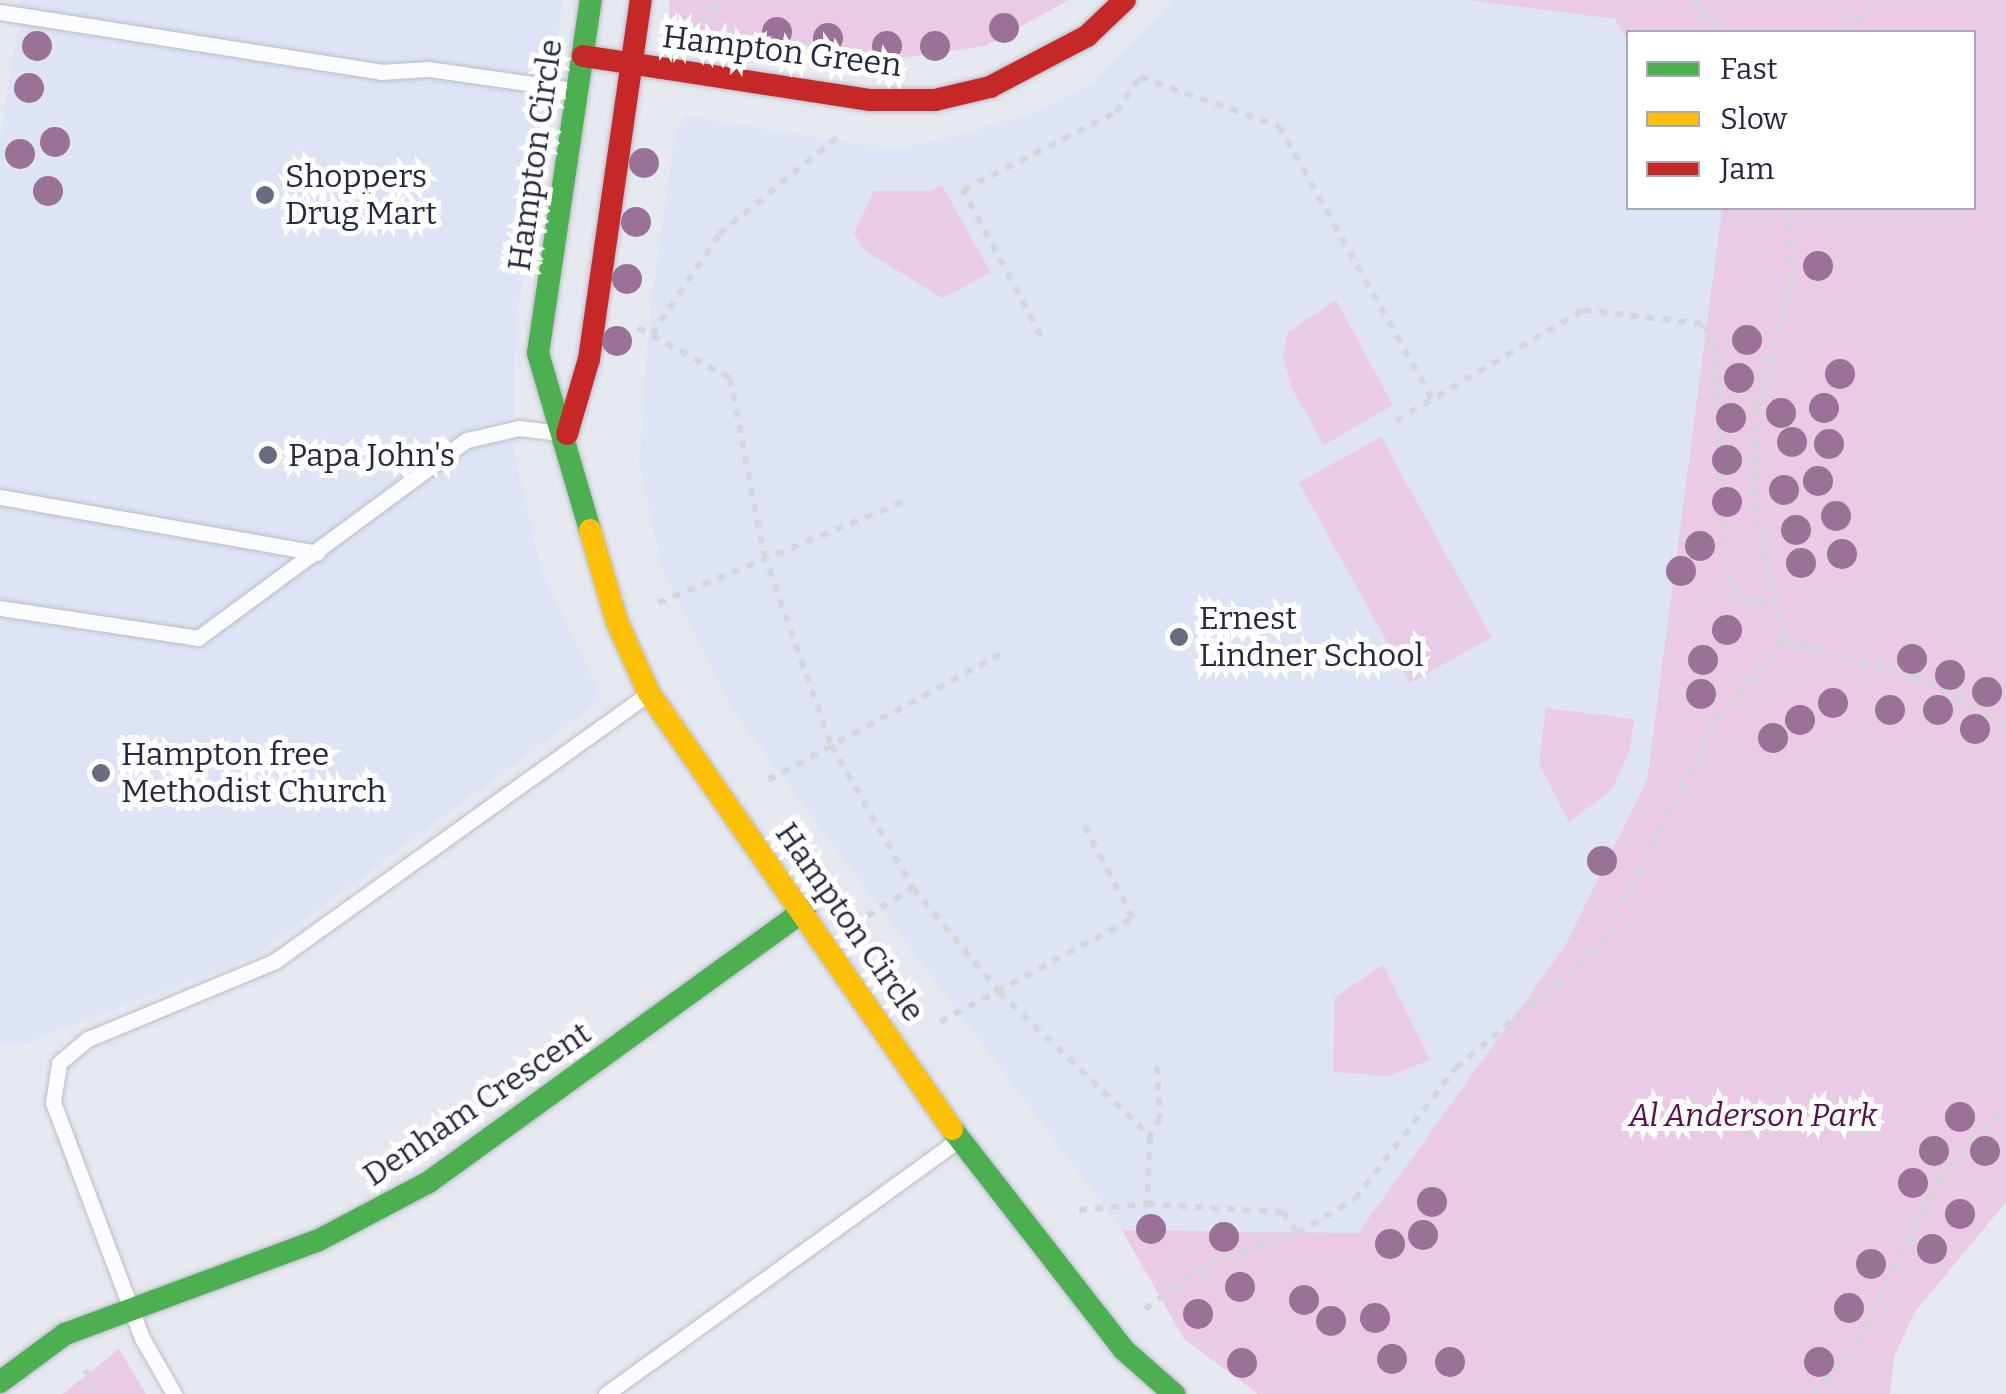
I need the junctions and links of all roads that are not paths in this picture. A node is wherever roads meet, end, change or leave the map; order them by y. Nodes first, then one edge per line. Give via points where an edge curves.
1 (591, 0) edge
2 (640, 0) edge
3 (1126, 0) edge
4 (0, 12) edge
5 (583, 56) junction
6 (631, 63) junction
7 (580, 91) junction
8 (567, 434) junction
9 (0, 497) edge
10 (316, 553) junction
11 (0, 608) edge
12 (648, 693) junction
13 (805, 910) junction
14 (960, 1139) junction
15 (131, 1309) junction
16 (0, 1382) edge
17 (174, 1394) edge
18 (606, 1394) edge
19 (1174, 1394) edge

1 - 5 street, Hampton Circle
2 - 6 street, Hampton Circle
3 - 6 street, Hampton Green via 1087,36 990,87 935,100 871,100
4 - 7 lane via 381,72 428,69
5 - 6 street, Hampton Green
5 - 7 street, Hampton Circle
6 - 8 street, Hampton Circle via 589,359
7 - 8 street, Hampton Circle via 538,352
8 - 10 lane via 518,428 467,440
8 - 12 street, Hampton Circle via 596,556
9 - 10 lane
10 - 11 lane via 198,638
12 - 13 street, Hampton Circle
12 - 15 lane via 275,961 71,1049 59,1063 53,1102
13 - 14 street, Hampton Circle
13 - 15 street, Denham Crescent via 429,1182 319,1240
14 - 18 lane
14 - 19 street, Hampton Circle via 1124,1350
15 - 16 street, Denham Crescent via 65,1334
15 - 17 lane

